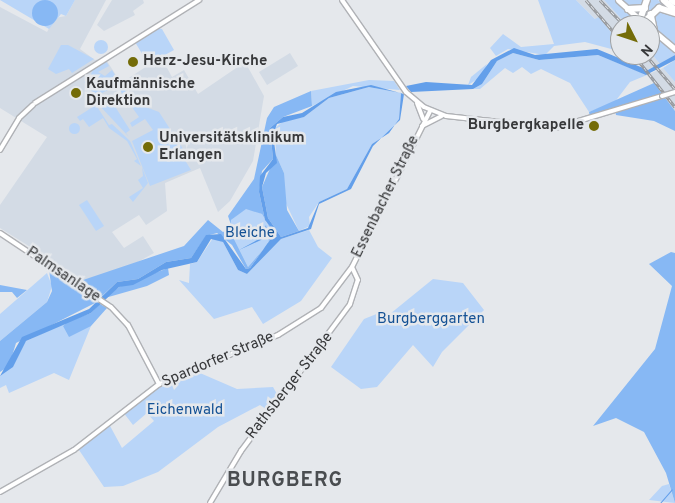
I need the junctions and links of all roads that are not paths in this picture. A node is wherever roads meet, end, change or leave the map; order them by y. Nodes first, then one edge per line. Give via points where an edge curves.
1 (199, 0) edge
2 (342, 0) edge
3 (618, 0) edge
4 (664, 0) edge
5 (647, 3) edge
6 (628, 9) junction
7 (675, 10) edge
8 (651, 14) edge
9 (675, 14) edge
10 (635, 15) edge
11 (660, 37) edge
12 (675, 49) edge
13 (675, 92) edge
14 (418, 102) junction
15 (430, 111) junction
16 (446, 116) junction
17 (423, 119) junction
18 (429, 119) junction
19 (420, 127) junction
20 (0, 150) edge
21 (0, 233) edge
22 (352, 268) junction
23 (159, 384) junction
24 (0, 492) edge
25 (210, 503) edge

1 - 20 street via 34,104 18,118
2 - 14 street via 402,86
3 - 6 main road
4 - 7 highway
5 - 6 highway via 638,12
6 - 10 main road
8 - 9 highway via 662,8
11 - 12 main road
13 - 16 street, bridge via 555,128
14 - 15 street
14 - 17 street
15 - 16 street
15 - 17 street, Essenbacher Straße
15 - 18 street
16 - 18 street
17 - 19 street, Essenbacher Straße
18 - 19 street, Essenbacher Straße
19 - 22 street, Essenbacher Straße
21 - 23 street, Palmsanlage via 94,294 124,319
22 - 23 street, Spardorfer Straße via 328,301 303,322
22 - 25 street, Rathsberger Straße via 358,280 350,304 241,451
23 - 24 street, Spardorfer Straße via 74,450

